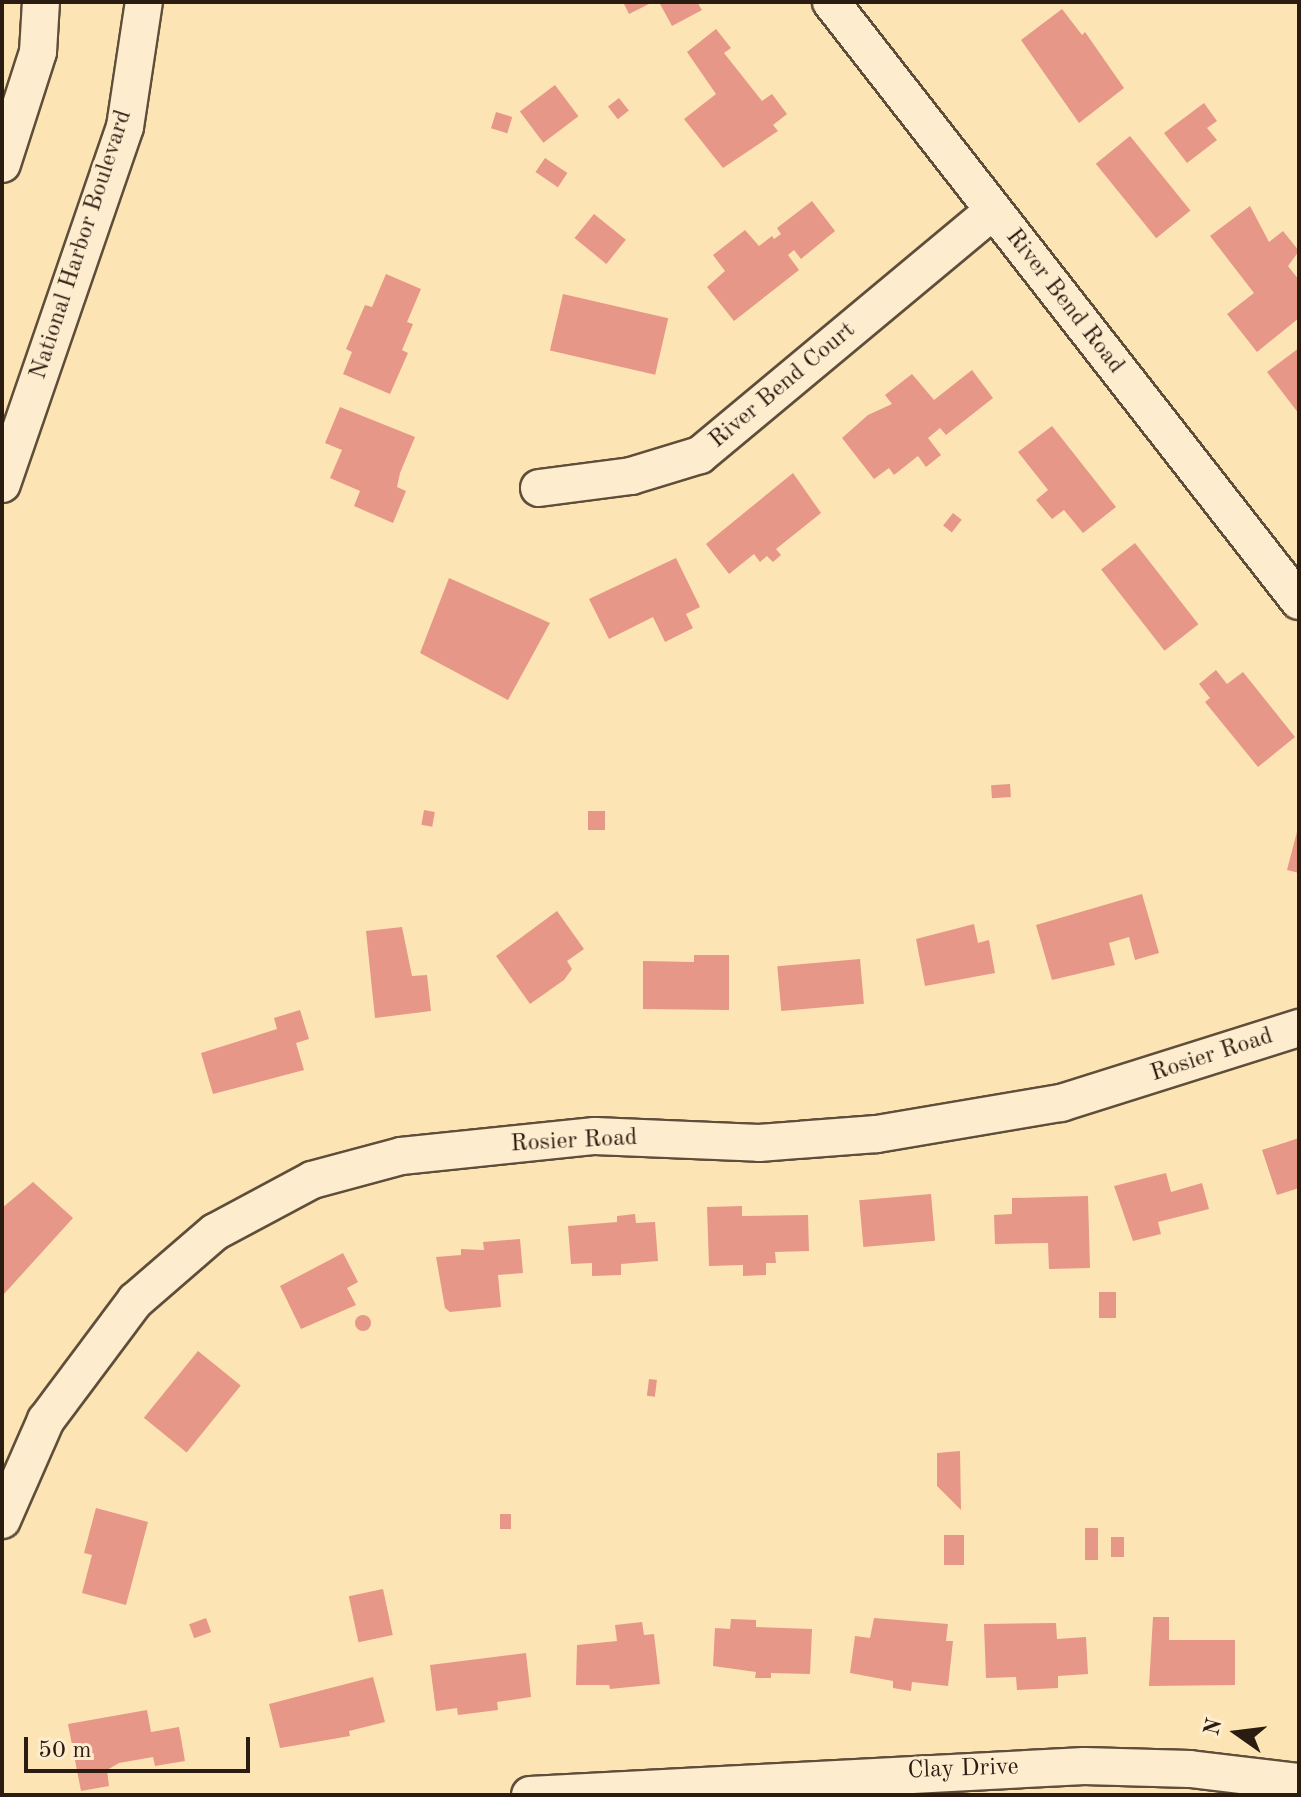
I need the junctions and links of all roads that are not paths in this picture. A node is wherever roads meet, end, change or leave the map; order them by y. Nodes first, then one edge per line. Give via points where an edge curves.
1 (41, 2) edge
2 (144, 2) edge
3 (831, 2) edge
4 (5, 144) edge
5 (993, 211) junction
6 (2, 484) edge
7 (539, 488) dead end
8 (1299, 601) edge
9 (1299, 1028) edge
10 (2, 1520) edge
11 (1299, 1782) edge
12 (530, 1795) edge

1 - 4 street via 38,52
2 - 6 street, National Harbor Boulevard via 125,127
3 - 5 street, River Bend Road
5 - 7 street, River Bend Court via 700,455 631,476
5 - 8 street, River Bend Road
9 - 10 street, Rosier Road via 1061,1103 877,1134 759,1143 595,1136 401,1156 312,1180 215,1232 135,1301 46,1420
11 - 12 street, Clay Drive via 1190,1769 1084,1766

